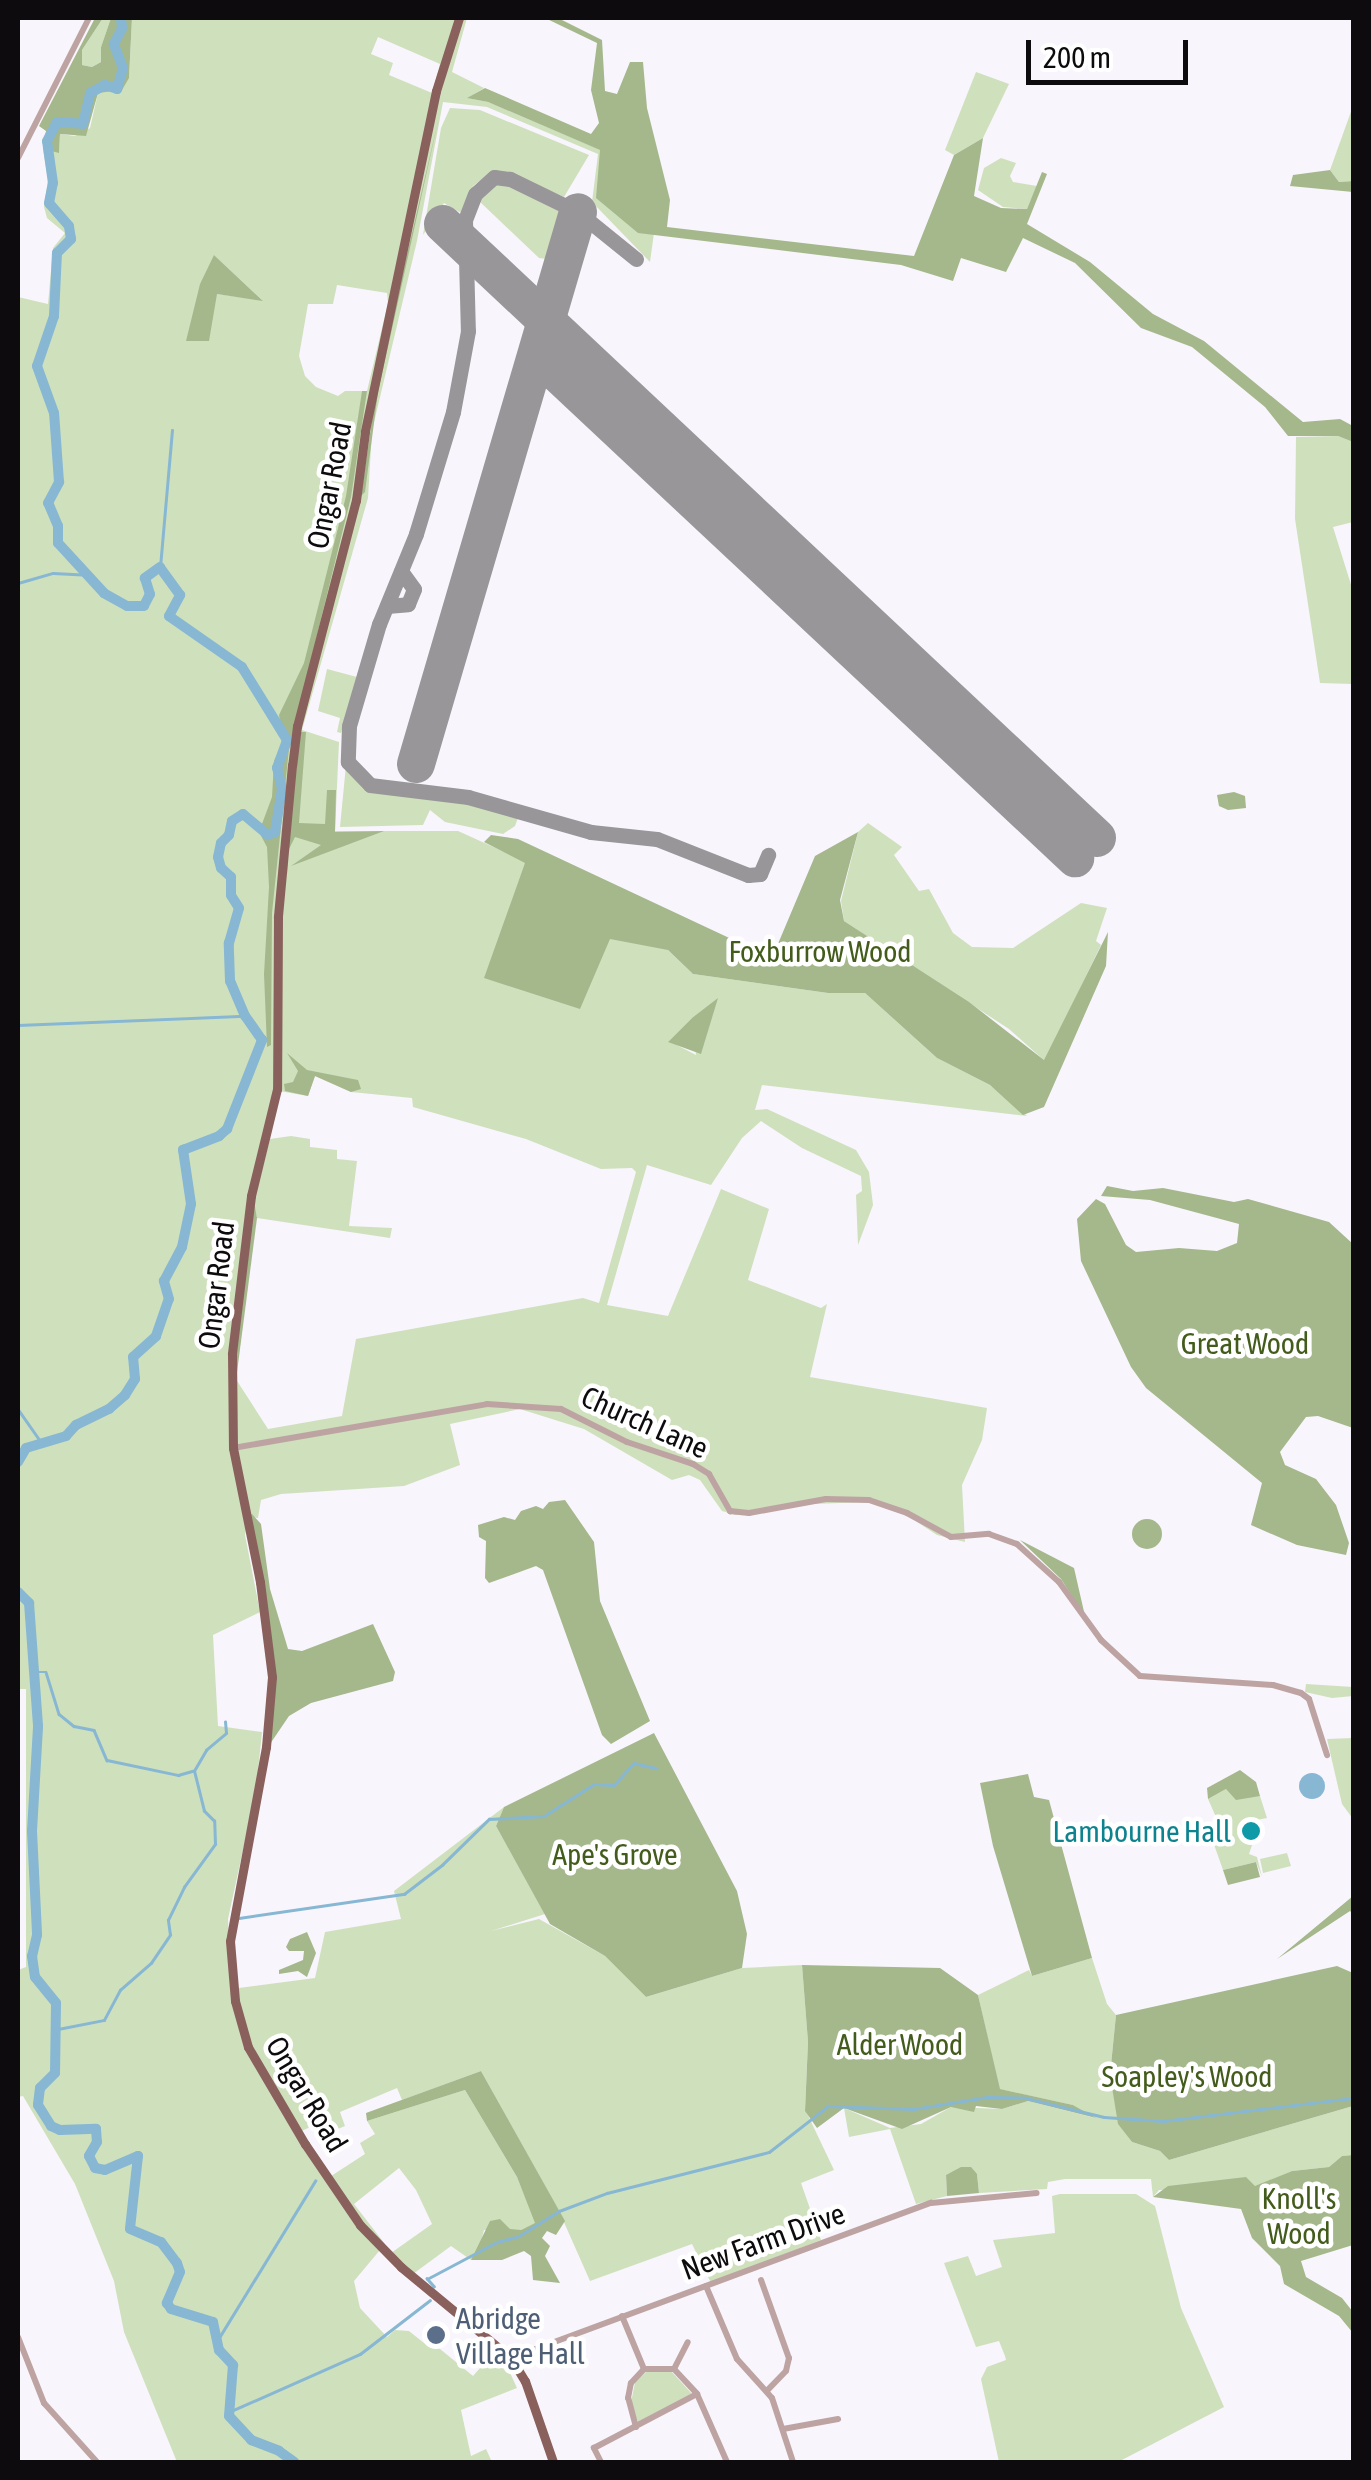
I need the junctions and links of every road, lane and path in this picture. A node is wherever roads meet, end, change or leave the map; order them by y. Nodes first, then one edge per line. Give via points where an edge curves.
1 (89, 18) edge
2 (458, 18) edge
3 (18, 158) edge
4 (232, 1448) junction
5 (1328, 1755) dead end
6 (1037, 2192) dead end
7 (761, 2280) dead end
8 (706, 2286) junction
9 (622, 2316) junction
10 (18, 2337) edge
11 (688, 2342) dead end
12 (511, 2358) junction
13 (644, 2368) junction
14 (674, 2369) junction
15 (767, 2391) junction
16 (697, 2394) junction
17 (838, 2419) dead end
18 (636, 2426) junction
19 (783, 2429) junction
20 (97, 2462) edge
21 (553, 2462) edge
22 (600, 2462) edge
23 (727, 2462) edge
24 (793, 2462) edge

1 - 3 street
2 - 4 main road, Ongar Road via 413,198 356,500 297,726 278,918 277,1089 252,1196 237,1304
4 - 5 street, Church Lane via 488,1404 561,1409 709,1474 730,1511 868,1500 951,1538 989,1534 1017,1544 1140,1676 1301,1692
4 - 12 main road, Ongar Road via 272,1677 254,1818 230,1926 238,2018 248,2048 360,2225
6 - 8 street, New Farm Drive via 931,2202
7 - 15 street via 789,2358
8 - 9 street, New Farm Drive
8 - 15 street via 737,2359
9 - 12 street, New Farm Drive
9 - 13 street
10 - 20 street via 44,2403
11 - 14 street
12 - 21 main road, Ongar Road
13 - 14 street
13 - 18 street via 628,2398
14 - 16 street
15 - 19 street
16 - 18 street
16 - 23 street
17 - 19 street
18 - 22 street via 594,2448
19 - 24 street

